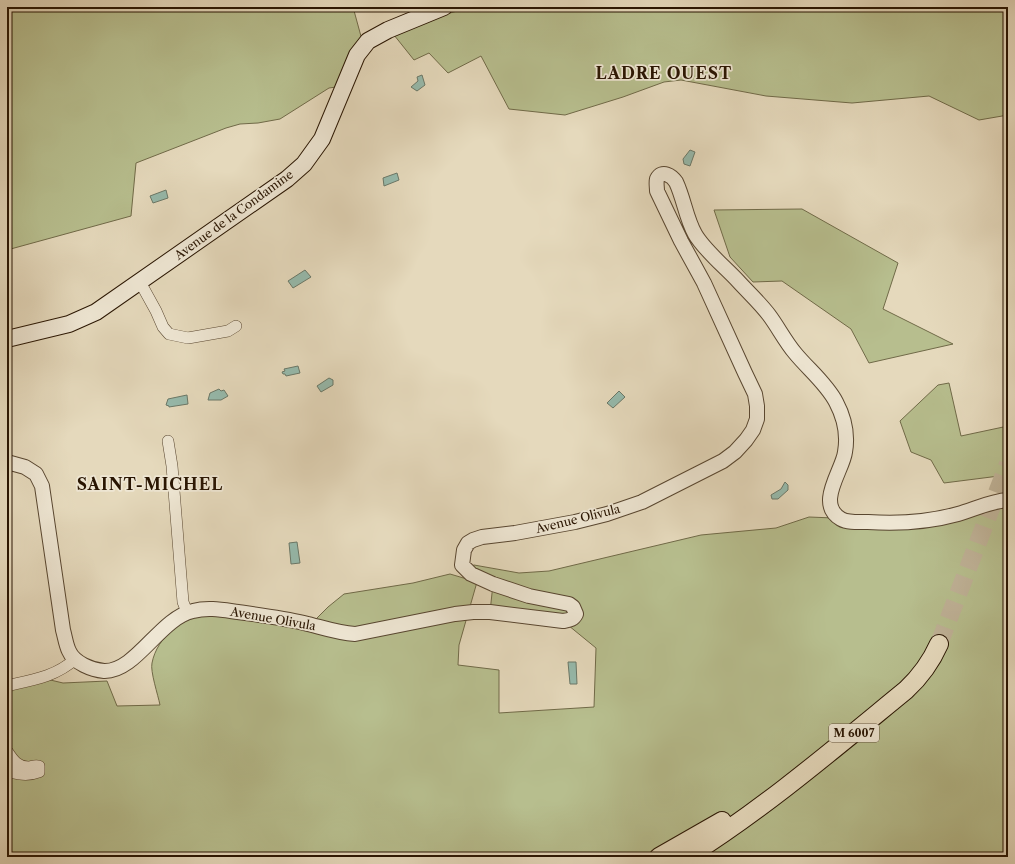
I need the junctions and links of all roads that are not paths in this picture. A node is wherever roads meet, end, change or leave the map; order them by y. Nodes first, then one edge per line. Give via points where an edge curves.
1 (444, 7) edge
2 (140, 282) junction
3 (236, 326) dead end
4 (7, 339) edge
5 (168, 441) dead end
6 (7, 462) edge
7 (1008, 500) edge
8 (187, 612) junction
9 (939, 644) tunnel mouth
10 (75, 659) junction
11 (7, 688) edge
12 (7, 751) edge
13 (7, 770) edge
14 (791, 783) junction
15 (659, 857) edge
16 (687, 857) edge

1 - 2 main road, Avenue de la Condamine via 368,41 357,54 322,138 304,164 274,189
2 - 3 street via 162,327 169,334 188,338 228,331
2 - 4 main road, Avenue de la Condamine via 96,312 69,324
5 - 8 street
6 - 10 street via 25,467 36,474 42,486 63,630 69,651
7 - 8 street, Avenue Olivula via 932,520 882,523 852,521 841,519 834,513 830,494 844,457 846,443 844,421 835,401 794,352 769,314 698,240 675,181 671,176 662,174 657,180 657,191 704,283 748,380 757,406 757,419 746,440 723,461 642,502 575,522 482,537 473,540 464,550 462,565 470,574 529,596 569,604 575,611 574,618 564,621 473,612 355,634 342,634 304,623 228,610 206,609
8 - 10 street, Avenue Olivula via 169,623 126,663 114,669 100,670 88,667
9 - 14 main road, M 6007 via 911,686
10 - 11 street via 58,672
12 - 13 street via 22,767 36,765 40,769 34,774 15,774
14 - 15 main road, M 6007
14 - 16 main road, M 6007 via 720,837

